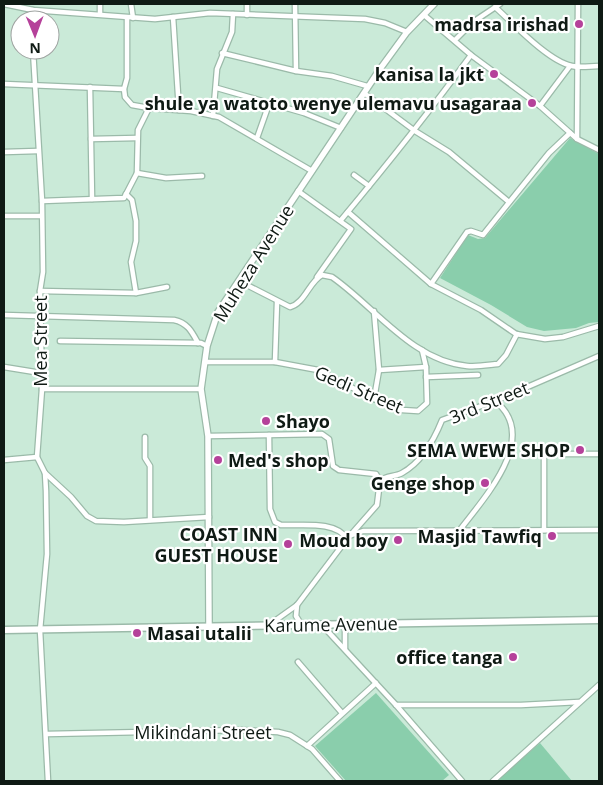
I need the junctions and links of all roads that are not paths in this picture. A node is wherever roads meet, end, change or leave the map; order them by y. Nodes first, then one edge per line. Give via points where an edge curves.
1 (4, 4) edge
2 (100, 4) edge
3 (131, 4) edge
4 (247, 4) edge
5 (295, 4) edge
6 (434, 4) edge
7 (500, 4) edge
8 (578, 4) edge
9 (495, 7) junction
10 (33, 10) edge
11 (60, 12) edge
12 (100, 14) junction
13 (233, 14) junction
14 (247, 15) junction
15 (424, 15) junction
16 (294, 16) junction
17 (173, 17) junction
18 (127, 18) junction
19 (133, 18) junction
20 (407, 32) junction
21 (455, 40) junction
22 (222, 54) junction
23 (471, 55) junction
24 (33, 60) edge
25 (570, 66) junction
26 (578, 66) junction
27 (599, 66) edge
28 (296, 71) junction
29 (34, 83) junction
30 (4, 84) edge
31 (367, 86) junction
32 (90, 87) junction
33 (217, 88) junction
34 (124, 89) junction
35 (364, 93) junction
36 (269, 104) junction
37 (540, 106) junction
38 (149, 108) junction
39 (179, 110) junction
40 (213, 116) junction
41 (341, 128) junction
42 (415, 131) junction
43 (570, 133) junction
44 (137, 138) junction
45 (256, 138) junction
46 (91, 139) junction
47 (577, 139) junction
48 (599, 150) edge
49 (38, 151) junction
50 (4, 152) edge
51 (312, 171) junction
52 (137, 173) junction
53 (202, 176) dead end
54 (354, 176) dead end
55 (369, 186) junction
56 (298, 191) junction
57 (126, 194) junction
58 (92, 200) junction
59 (42, 201) junction
60 (509, 202) junction
61 (348, 212) junction
62 (4, 216) edge
63 (41, 216) junction
64 (341, 220) junction
65 (315, 280) junction
66 (239, 281) junction
67 (431, 284) junction
68 (167, 287) dead end
69 (40, 291) junction
70 (136, 293) junction
71 (277, 302) junction
72 (374, 311) junction
73 (4, 315) edge
74 (42, 315) junction
75 (599, 326) edge
76 (517, 334) junction
77 (60, 341) dead end
78 (198, 343) junction
79 (207, 346) junction
80 (422, 350) junction
81 (599, 356) edge
82 (206, 362) junction
83 (274, 362) junction
84 (4, 367) edge
85 (426, 367) junction
86 (380, 370) junction
87 (41, 373) junction
88 (478, 375) dead end
89 (426, 377) junction
90 (42, 389) junction
91 (201, 389) junction
92 (374, 399) junction
93 (495, 401) junction
94 (269, 435) junction
95 (208, 436) junction
96 (144, 437) dead end
97 (599, 454) edge
98 (37, 456) junction
99 (4, 460) edge
100 (45, 473) junction
101 (380, 481) junction
102 (209, 517) junction
103 (150, 520) junction
104 (459, 530) junction
105 (544, 530) junction
106 (599, 530) edge
107 (349, 537) junction
108 (297, 605) junction
109 (599, 620) edge
110 (301, 624) junction
111 (321, 624) junction
112 (345, 624) junction
113 (269, 625) junction
114 (209, 626) junction
115 (4, 630) edge
116 (40, 630) junction
117 (344, 649) junction
118 (298, 662) dead end
119 (376, 683) junction
120 (599, 684) edge
121 (579, 702) junction
122 (396, 704) junction
123 (342, 713) junction
124 (47, 734) junction
125 (307, 746) junction
126 (48, 781) edge
127 (340, 781) edge
128 (462, 781) edge
129 (493, 781) edge

1 - 10 street
2 - 12 street
3 - 19 street
4 - 14 street
5 - 16 street
6 - 15 street, Muheza Avenue
7 - 9 street
8 - 26 street
9 - 21 street
9 - 25 street via 550,54
11 - 12 street
12 - 18 street
13 - 14 street
13 - 17 street
13 - 22 street via 228,47
14 - 16 street
15 - 20 street, Muheza Avenue
15 - 21 street
16 - 20 street via 365,19
16 - 28 street
17 - 19 street
17 - 39 street
18 - 19 street
18 - 34 street via 127,78
20 - 31 street, Muheza Avenue
21 - 23 street
22 - 28 street
22 - 33 street via 217,69
23 - 37 street
23 - 42 street
24 - 29 street, Mea Street
25 - 26 street
25 - 37 street
26 - 27 street
26 - 47 street
28 - 31 street via 332,76
29 - 30 street
29 - 32 street
29 - 49 street, Mea Street
31 - 35 street, Muheza Avenue
32 - 34 street
32 - 46 street
33 - 36 street
33 - 40 street
34 - 38 street via 125,98 132,105
35 - 41 street, Muheza Avenue
35 - 42 street
36 - 41 street via 304,113
36 - 45 street
37 - 43 street
38 - 39 street
38 - 44 street via 141,119
39 - 40 street
40 - 45 street
41 - 51 street, Muheza Avenue
42 - 55 street
42 - 60 street via 457,158
43 - 47 street
43 - 60 street
44 - 46 street
44 - 52 street
45 - 51 street
46 - 58 street
47 - 48 street
49 - 50 street
49 - 59 street, Mea Street
51 - 56 street, Muheza Avenue
52 - 53 street via 166,178
52 - 57 street
54 - 55 street
55 - 61 street
56 - 64 street
56 - 66 street, Muheza Avenue
57 - 58 street via 124,198
57 - 70 street via 132,200 136,221 136,241 130,262
58 - 59 street
59 - 63 street, Mea Street
60 - 67 street via 482,236 467,232
61 - 64 street
61 - 67 street
62 - 63 street
63 - 69 street, Mea Street via 43,272
64 - 65 street via 351,229
65 - 71 street via 295,306
65 - 72 street via 322,275 332,277
66 - 71 street
66 - 79 street, Muheza Avenue via 218,312
67 - 76 street via 481,310
68 - 70 street
69 - 70 street
69 - 74 street, Mea Street
71 - 83 street
72 - 80 street
72 - 86 street
73 - 74 street
74 - 78 street via 182,321
74 - 87 street, Mea Street
75 - 76 street via 545,339
76 - 80 street via 498,364 458,365
77 - 78 street
78 - 79 street
79 - 82 street, Muheza Avenue
80 - 85 street, Gedi Street
81 - 93 street, 3rd Street
82 - 83 street, Gedi Street
82 - 91 street, Muheza Avenue
83 - 92 street, Gedi Street via 318,370
84 - 87 street
85 - 86 street
85 - 89 street, Gedi Street
86 - 92 street
87 - 90 street, Mea Street
88 - 89 street
89 - 92 street, Gedi Street via 427,403 418,410 402,410
90 - 91 street
90 - 98 street, Mea Street
91 - 95 street, Muheza Avenue
93 - 101 street, 3rd Street via 442,420 433,442 419,458 401,473
93 - 104 street via 506,410 509,418 513,430 512,450 486,495
94 - 95 street
94 - 101 street via 327,436 333,466 339,470 376,474
94 - 107 street via 270,509 275,522 331,527
95 - 102 street, Muheza Avenue
96 - 103 street via 145,458 150,466
97 - 105 street via 544,450
98 - 99 street
98 - 100 street, Mea Street
100 - 103 street via 87,516 96,521
100 - 116 street, Mea Street via 47,554
101 - 107 street via 377,505
102 - 103 street
102 - 114 street, Muheza Avenue
104 - 105 street
104 - 107 street via 363,532
105 - 106 street
107 - 108 street
108 - 110 street via 296,616
108 - 113 street
109 - 112 main road, Karume Avenue
110 - 111 main road, Karume Avenue
110 - 113 main road, Karume Avenue
111 - 112 main road, Karume Avenue
111 - 117 street
112 - 117 street
113 - 114 main road, Karume Avenue
114 - 116 main road, Karume Avenue
115 - 116 main road, Karume Avenue
116 - 124 street, Mea Street
117 - 119 street
118 - 123 street
119 - 122 street
119 - 123 street
120 - 121 street
121 - 122 street
121 - 129 street
122 - 128 street
123 - 125 street
124 - 125 street, Mikindani Street via 266,731 290,735
124 - 126 street, Mea Street
125 - 127 street, Mikindani Street

